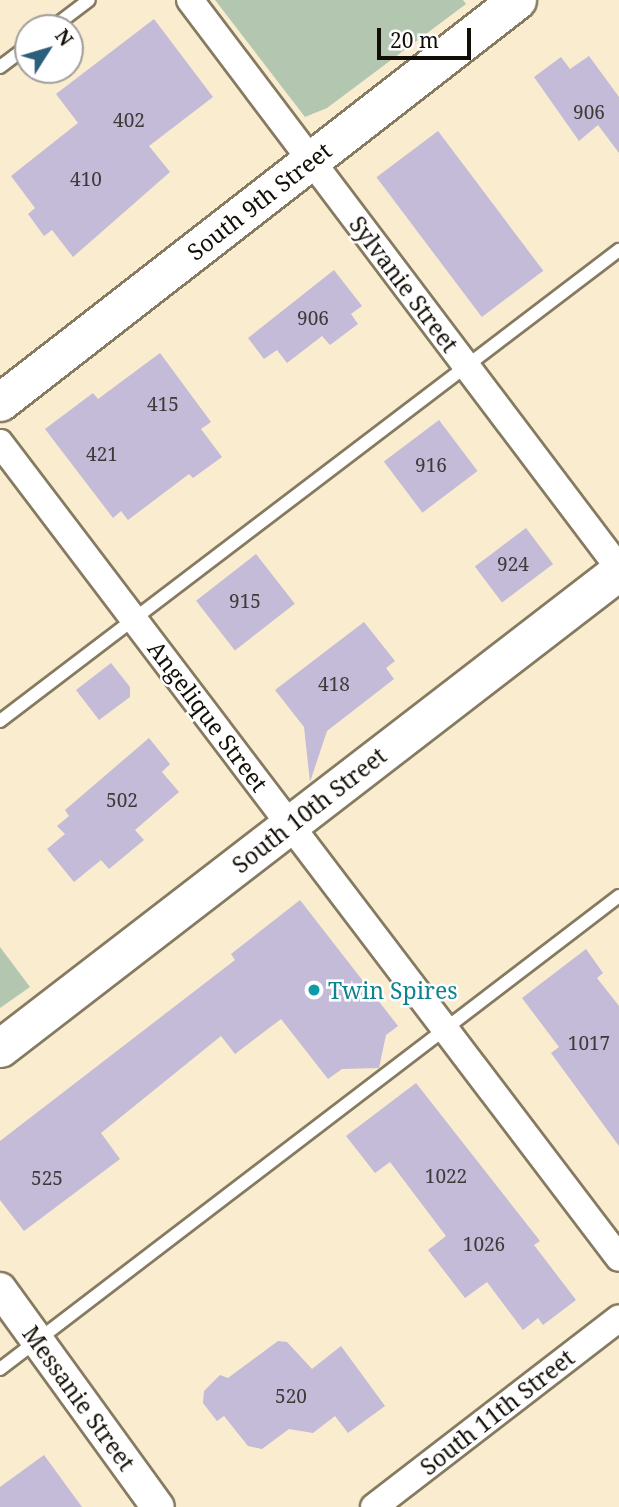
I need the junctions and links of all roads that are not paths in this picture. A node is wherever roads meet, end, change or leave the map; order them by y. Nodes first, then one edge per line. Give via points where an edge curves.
1 (89, 0) edge
2 (190, 0) edge
3 (517, 0) edge
4 (70, 14) edge
5 (311, 161) junction
6 (619, 250) edge
7 (467, 367) junction
8 (0, 402) edge
9 (0, 443) edge
10 (619, 570) edge
11 (134, 619) junction
12 (0, 721) edge
13 (290, 824) junction
14 (619, 896) edge
15 (444, 1028) junction
16 (0, 1048) edge
17 (619, 1258) edge
18 (0, 1289) edge
19 (619, 1318) edge
20 (37, 1340) junction
21 (0, 1369) edge
22 (158, 1507) edge
23 (374, 1507) edge

1 - 4 lane
2 - 5 street, Sylvanie Street
3 - 5 main road, South 9th Street
5 - 7 street, Sylvanie Street
5 - 8 main road, South 9th Street
6 - 7 lane
7 - 10 street, Sylvanie Street
7 - 11 lane
9 - 11 street, Angelique Street
10 - 13 main road, South 10th Street
11 - 12 lane
11 - 13 street, Angelique Street
13 - 15 street, Angelique Street
13 - 16 main road, South 10th Street
14 - 15 lane
15 - 17 street, Angelique Street
15 - 20 lane
18 - 20 street, Messanie Street
19 - 23 street, South 11th Street
20 - 21 lane
20 - 22 street, Messanie Street

